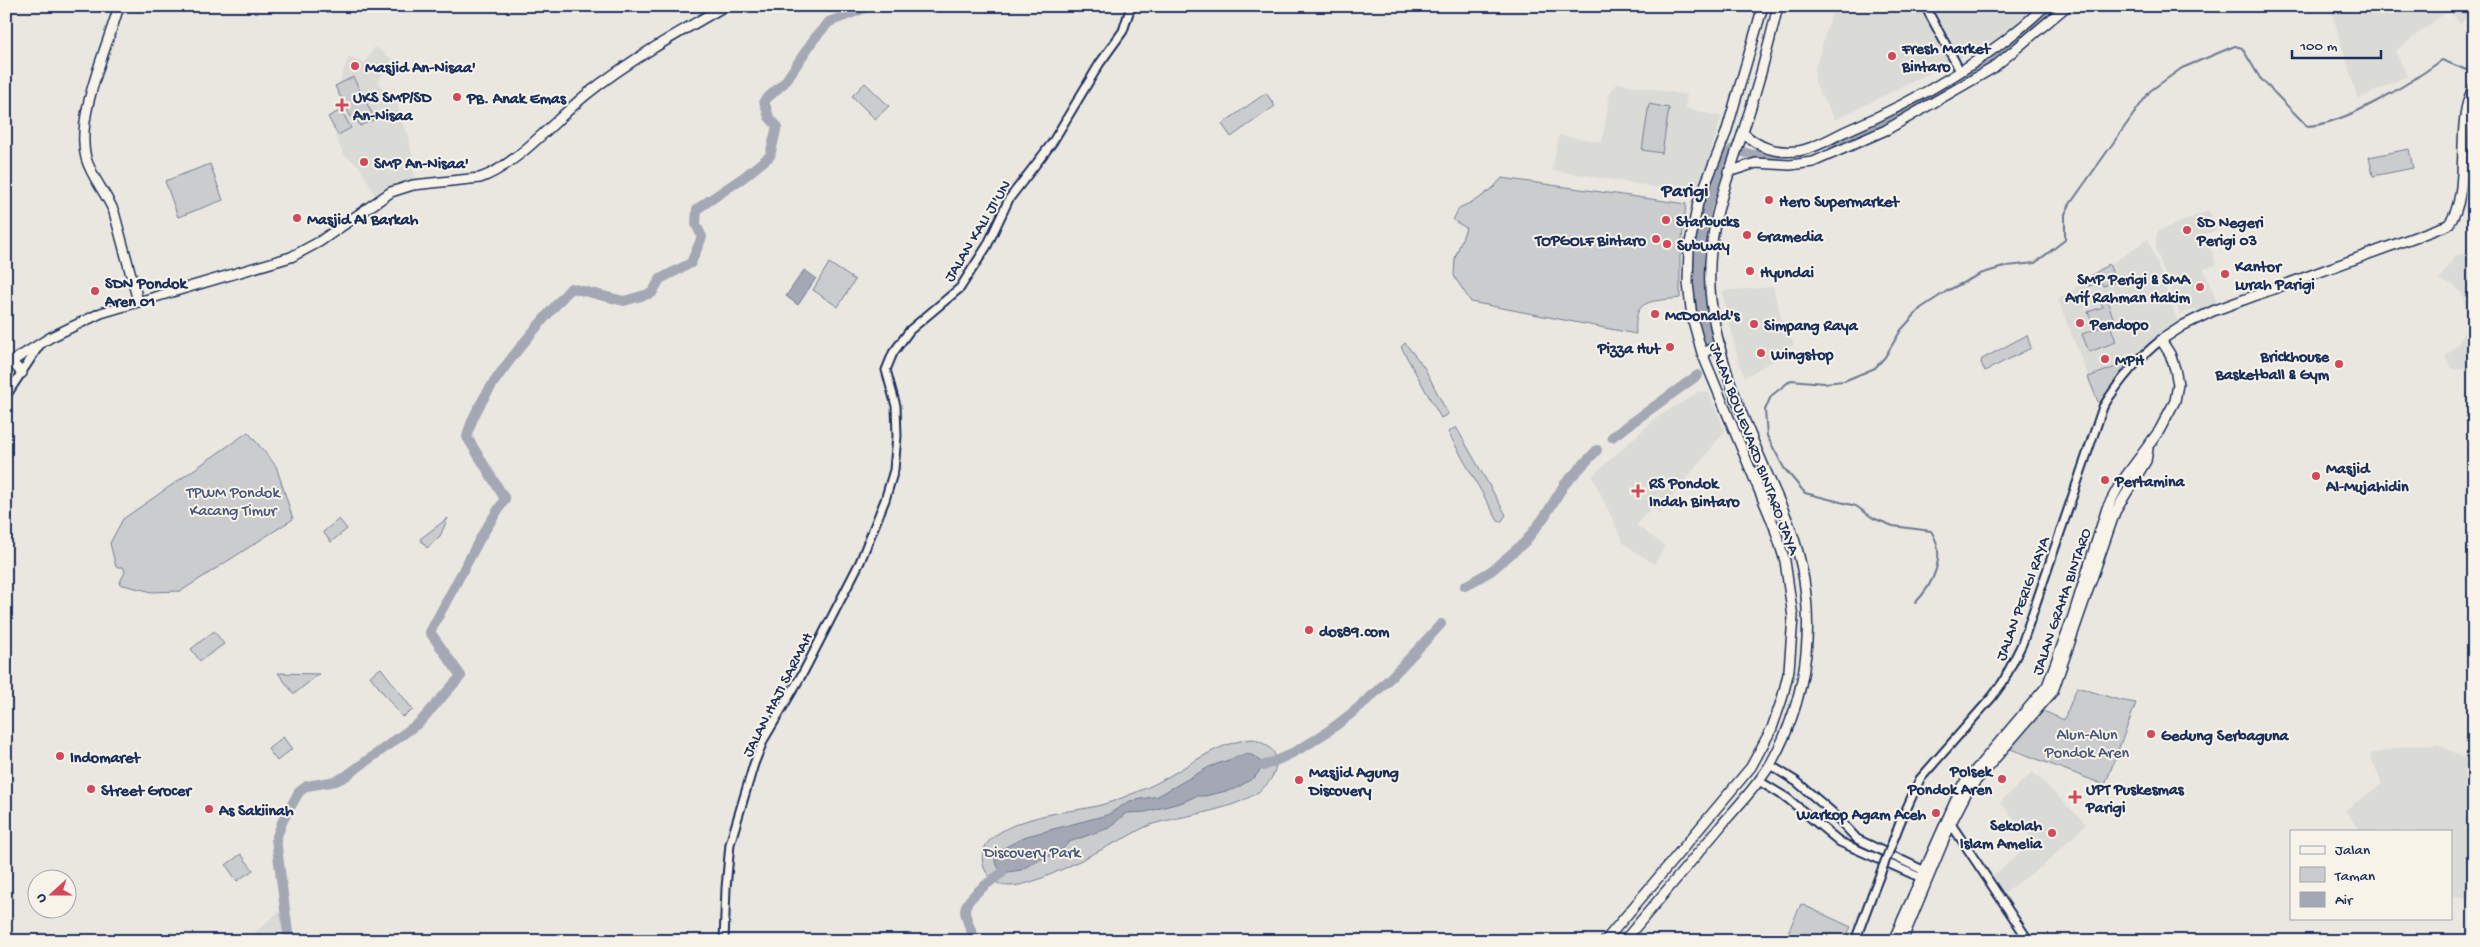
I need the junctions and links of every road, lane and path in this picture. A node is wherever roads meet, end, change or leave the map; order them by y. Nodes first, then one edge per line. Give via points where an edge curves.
1 (118, 6) edge
2 (725, 6) edge
3 (1131, 6) edge
4 (1763, 6) edge
5 (1778, 6) edge
6 (1925, 6) edge
7 (2045, 6) edge
8 (2067, 6) edge
9 (1758, 22) junction
10 (1773, 26) junction
11 (1754, 38) junction
12 (1768, 44) junction
13 (1960, 72) junction
14 (2474, 88) edge
15 (1881, 124) junction
16 (1741, 137) junction
17 (1758, 148) junction
18 (1755, 162) junction
19 (1728, 172) junction
20 (138, 300) junction
21 (2170, 333) junction
22 (2161, 340) junction
23 (41, 342) junction
24 (1720, 345) junction
25 (1702, 353) junction
26 (2170, 354) junction
27 (9, 363) edge
28 (22, 373) junction
29 (6, 396) edge
30 (885, 500) joint
31 (1804, 578) junction
32 (1789, 580) junction
33 (1770, 765) junction
34 (1758, 781) junction
35 (1949, 820) junction
36 (1926, 876) junction
37 (724, 941) edge
38 (1605, 941) edge
39 (1624, 941) edge
40 (1855, 941) edge
41 (1893, 941) edge
42 (1902, 941) edge
43 (2029, 941) edge

1 - 20 main road via 85,114 84,143 87,162 114,212
2 - 20 main road via 612,74 488,175 403,187 380,198 291,257
3 - 30 street, JALAN KALI JI'UN via 1123,31 1052,143 1009,199 987,246 960,288 910,330 893,352 886,370 896,406 897,436 894,470
4 - 9 main road, JALAN BOULEVARD BINTARO JAYA
5 - 10 main road, JALAN BOULEVARD BINTARO JAYA
6 - 13 street
7 - 13 main road via 1990,52
8 - 15 main road via 1993,68
9 - 10 main road via 1764,29
9 - 11 main road, JALAN BOULEVARD BINTARO JAYA
10 - 12 main road, JALAN BOULEVARD BINTARO JAYA
11 - 12 main road via 1763,37
11 - 25 main road, JALAN BOULEVARD BINTARO JAYA via 1726,133 1700,196 1689,248 1690,300
12 - 16 main road, JALAN BOULEVARD BINTARO JAYA
13 - 15 main road
14 - 21 main road via 2464,120 2459,196 2453,219 2448,225 2239,301
15 - 17 main road via 1799,150
15 - 18 main road via 1813,162 1790,165
16 - 17 main road
16 - 19 main road, JALAN BOULEVARD BINTARO JAYA
17 - 18 main road
18 - 19 main road
19 - 24 main road, JALAN BOULEVARD BINTARO JAYA via 1715,218 1710,259 1712,310
20 - 23 main road via 101,312
21 - 22 main road
21 - 26 main road, JALAN GRAHA BINTARO
22 - 26 main road, JALAN GRAHA BINTARO
22 - 40 street, JALAN PERIGI RAYA, bridge via 2130,368 2103,407 2022,644 2003,682 1920,779
23 - 27 main road
23 - 28 street
24 - 25 main road
24 - 31 main road, JALAN BOULEVARD BINTARO JAYA via 1750,434 1792,532
25 - 32 main road, JALAN BOULEVARD BINTARO JAYA via 1774,526
26 - 35 main road, JALAN GRAHA BINTARO via 2177,377 2176,397 2148,449 2146,461 2115,512 2053,691 1968,790
27 - 28 main road
28 - 29 street
30 - 37 street, JALAN HAJI SARMAH via 860,562 804,671 764,738 754,764 730,844
31 - 32 main road via 1796,582
31 - 33 main road, JALAN BOULEVARD BINTARO JAYA via 1808,636 1806,661 1792,717
32 - 38 main road, JALAN BOULEVARD BINTARO JAYA via 1793,617 1791,653 1786,684 1772,728 1744,776
33 - 34 main road, JALAN BOULEVARD BINTARO JAYA
33 - 36 street via 1825,806 1857,839
34 - 36 street via 1787,798 1840,842
34 - 39 main road, JALAN BOULEVARD BINTARO JAYA
35 - 36 main road, JALAN GRAHA BINTARO
35 - 43 street
36 - 41 main road, JALAN GRAHA BINTARO
36 - 42 main road, JALAN GRAHA BINTARO

